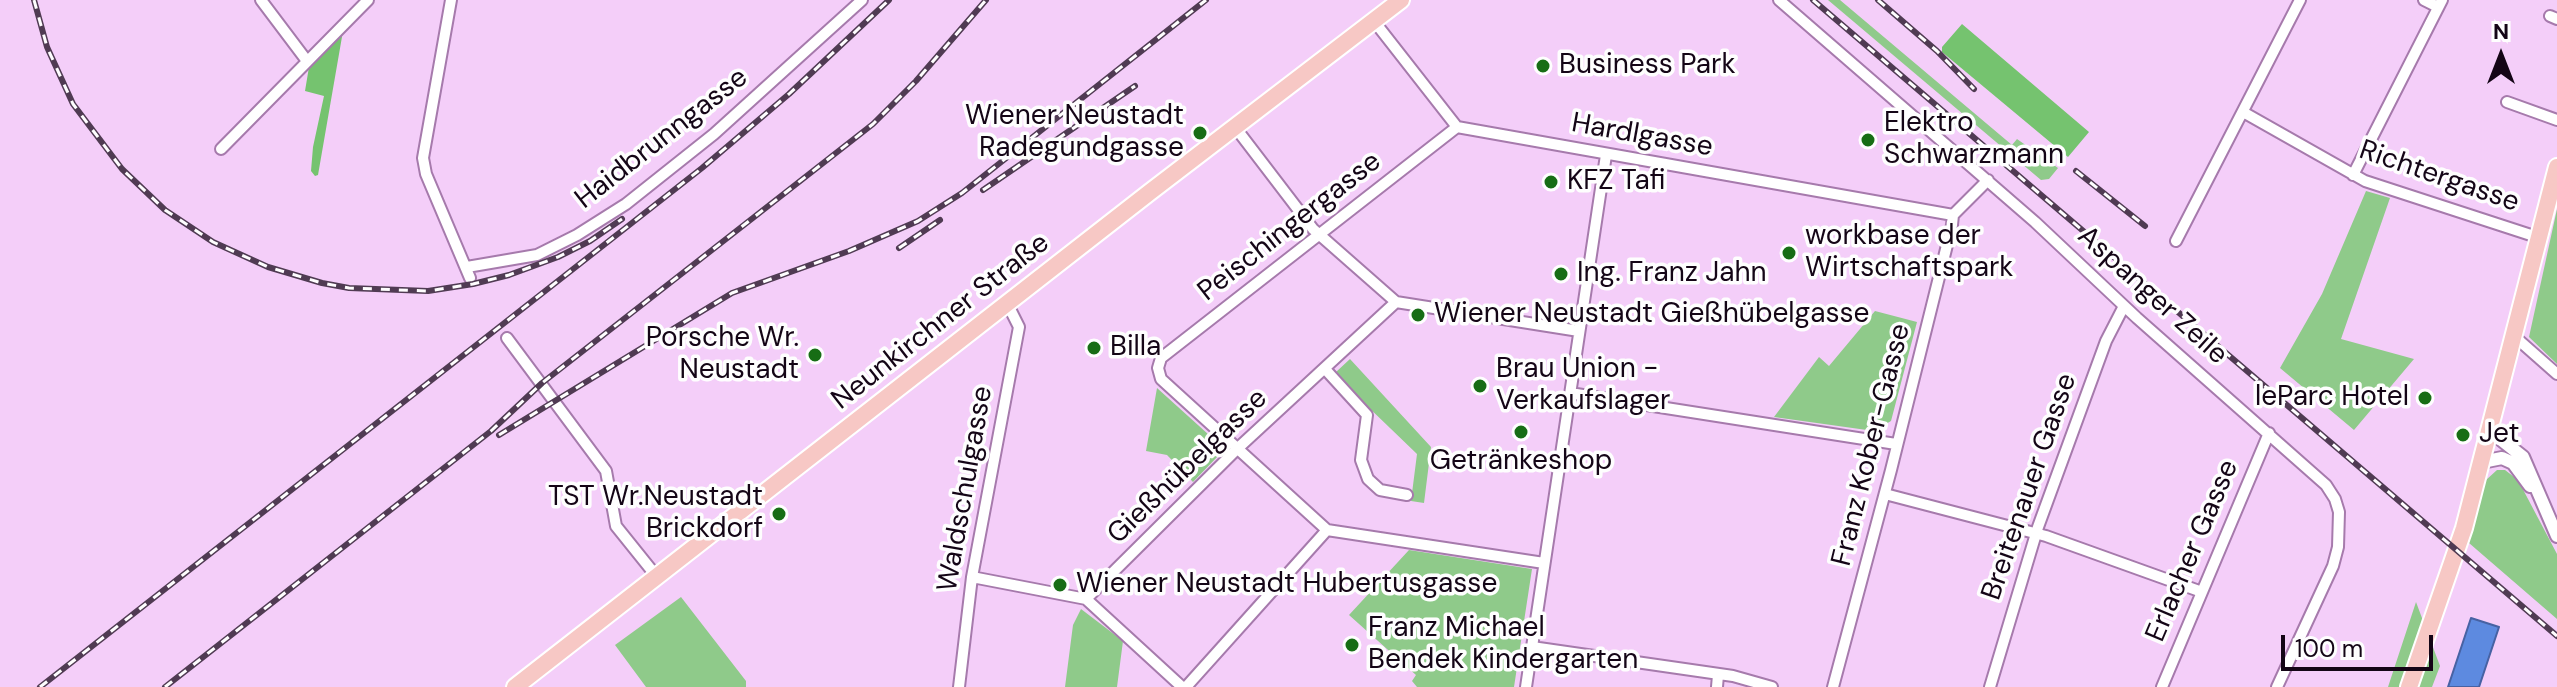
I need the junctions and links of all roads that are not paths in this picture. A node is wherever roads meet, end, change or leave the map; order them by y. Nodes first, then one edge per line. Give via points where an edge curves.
1 (261, 0) edge
2 (368, 0) edge
3 (451, 0) edge
4 (862, 0) edge
5 (1401, 0) edge
6 (1779, 0) edge
7 (2300, 0) edge
8 (2424, 0) edge
9 (2440, 3) edge
10 (1374, 21) junction
11 (307, 61) junction
12 (2507, 102) dead end
13 (2243, 112) junction
14 (2557, 120) edge
15 (1235, 127) junction
16 (1457, 127) junction
17 (221, 149) dead end
18 (1606, 155) junction
19 (2557, 167) edge
20 (2353, 175) junction
21 (1988, 180) junction
22 (1953, 215) junction
23 (1318, 235) junction
24 (2537, 237) junction
25 (2176, 241) dead end
26 (1396, 302) junction
27 (1007, 303) junction
28 (2124, 306) junction
29 (1579, 331) junction
30 (2514, 336) junction
31 (507, 338) dead end
32 (1325, 369) junction
33 (2557, 374) edge
34 (1570, 393) junction
35 (2491, 428) junction
36 (2269, 433) junction
37 (1896, 444) junction
38 (1237, 449) junction
39 (2482, 462) junction
40 (1885, 494) junction
41 (1407, 495) dead end
42 (2543, 505) junction
43 (1327, 530) junction
44 (2036, 533) junction
45 (2557, 536) edge
46 (1544, 563) junction
47 (657, 577) junction
48 (972, 577) junction
49 (2202, 592) junction
50 (1086, 599) junction
51 (1532, 647) junction
52 (1718, 675) junction
53 (515, 687) edge
54 (959, 687) edge
55 (1184, 687) edge
56 (1526, 687) edge
57 (1717, 687) edge
58 (1772, 687) edge
59 (1833, 687) edge
60 (1990, 687) edge
61 (2162, 687) edge
62 (2277, 687) edge
63 (2409, 687) edge

1 - 11 street
2 - 11 street
3 - 4 street, Haidbrunngasse via 423,158 469,273 537,255 626,204 714,134
5 - 10 main road, Neunkirchner Straße
6 - 21 street, Aspanger Zeile
7 - 13 street
8 - 9 street
9 - 20 street
10 - 15 main road, Neunkirchner Straße
10 - 16 street
11 - 17 street
12 - 14 street
13 - 20 street, Richtergasse
13 - 25 street
15 - 23 street
15 - 27 main road, Neunkirchner Straße
16 - 18 street, Hardlgasse
16 - 23 street, Peischingergasse
18 - 22 street, Hardlgasse
18 - 29 street
19 - 24 main road
20 - 24 street, Richtergasse
21 - 22 street
21 - 28 street, Aspanger Zeile
22 - 37 street, Franz Kober-Gasse
23 - 26 street
23 - 38 street, Peischingergasse via 1161,358 1161,379
24 - 30 main road
26 - 29 street
26 - 32 street, Gießhübelgasse
27 - 47 main road, Neunkirchner Straße
27 - 48 street, Waldschulgasse via 1019,327
28 - 36 street, Aspanger Zeile
28 - 44 street, Breitenauer Gasse via 2106,341
29 - 34 street
30 - 33 street
30 - 35 main road
31 - 47 street via 606,471 616,526
32 - 38 street, Gießhübelgasse
32 - 41 street via 1367,415 1361,460 1368,479 1380,490
34 - 37 street
34 - 46 street
35 - 39 main road
35 - 42 street via 2523,457
36 - 49 street, Erlacher Gasse
36 - 62 street, Aspanger Zeile via 2326,485 2339,512 2333,566
37 - 40 street, Franz Kober-Gasse
38 - 43 street
38 - 50 street, Gießhübelgasse
39 - 42 street via 2502,458 2513,463
39 - 63 main road
40 - 44 street
40 - 59 street, Franz Kober-Gasse
42 - 45 street
43 - 46 street
43 - 55 street
44 - 49 street
44 - 60 street, Breitenauer Gasse
46 - 51 street
47 - 53 main road, Neunkirchner Straße
48 - 50 street
48 - 54 street, Waldschulgasse
49 - 61 street, Erlacher Gasse
50 - 55 street
51 - 52 street
51 - 56 street
52 - 57 street
52 - 58 street

